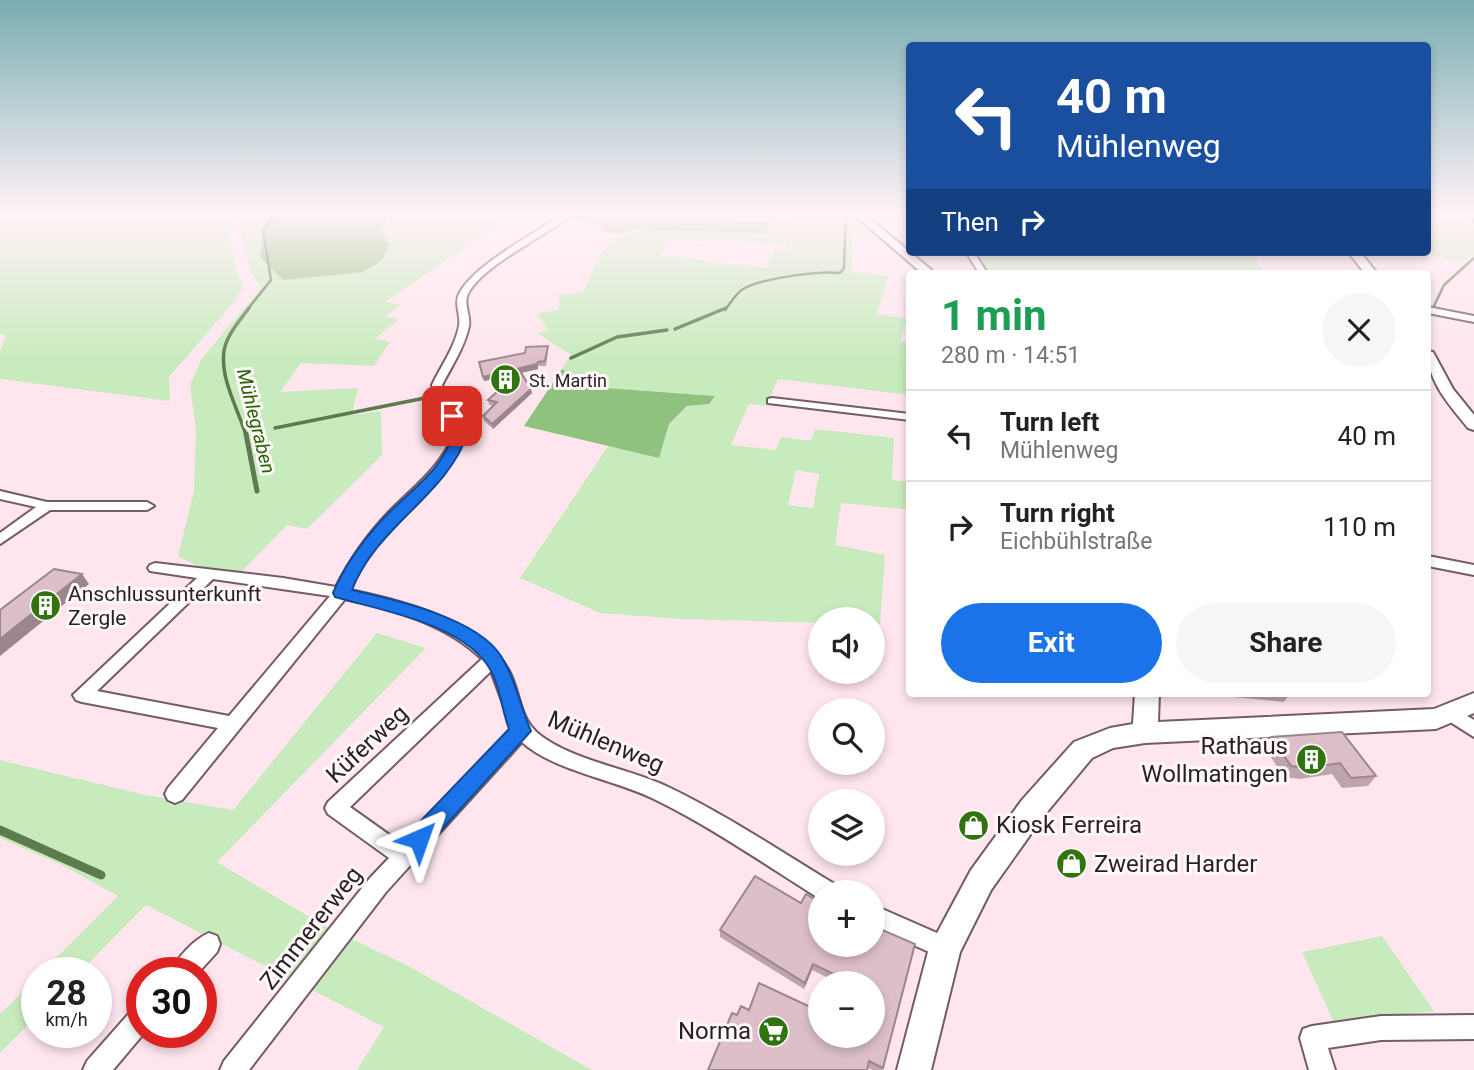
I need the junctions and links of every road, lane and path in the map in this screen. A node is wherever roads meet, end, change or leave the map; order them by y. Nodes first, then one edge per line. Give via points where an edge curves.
1 (498, 262) edge
2 (1431, 311) edge
3 (1474, 319) edge
4 (1431, 361) edge
5 (772, 401) dead end
6 (906, 416) edge
7 (1474, 425) edge
8 (0, 495) edge
9 (47, 506) junction
10 (147, 506) dead end
11 (4, 533) edge
12 (1431, 562) edge
13 (155, 568) dead end
14 (1474, 570) edge
15 (209, 575) junction
16 (341, 593) junction
17 (493, 659) junction
18 (1146, 697) edge
19 (1474, 702) edge
20 (1450, 713) junction
21 (233, 724) junction
22 (1474, 730) edge
23 (520, 731) junction
24 (1145, 733) junction
25 (175, 794) dead end
26 (403, 856) junction
27 (808, 880) edge
28 (885, 921) edge
29 (209, 944) dead end
30 (945, 948) junction
31 (197, 957) edge
32 (1474, 1027) edge
33 (126, 1036) edge
34 (96, 1070) edge
35 (233, 1070) edge
36 (914, 1070) edge
37 (1322, 1070) edge

1 - 16 street via 464,292 460,302 465,322 456,351 437,385 461,432 454,452 446,466 385,526 349,573
2 - 3 street
4 - 7 main road via 1446,390
5 - 6 street
8 - 9 street
9 - 10 street
9 - 11 street
12 - 14 street
13 - 15 street, Mühlenweg
15 - 16 street, Mühlenweg
15 - 21 street via 82,695
16 - 17 street, Mühlenweg via 407,608 474,642
16 - 21 street
17 - 23 street, Mühlenweg
17 - 26 street, Küferweg via 335,808
18 - 24 main road
19 - 20 main road
20 - 22 street
20 - 24 main road via 1436,719 1383,723
21 - 25 street
23 - 26 street, Zimmererweg
23 - 27 street, Mühlenweg via 543,748 659,792
24 - 30 main road via 1110,738 1083,750 1063,771 981,880
26 - 35 street, Zimmererweg
28 - 30 street
29 - 31 street
30 - 36 main road
32 - 37 street via 1381,1028 1312,1038
33 - 34 street

